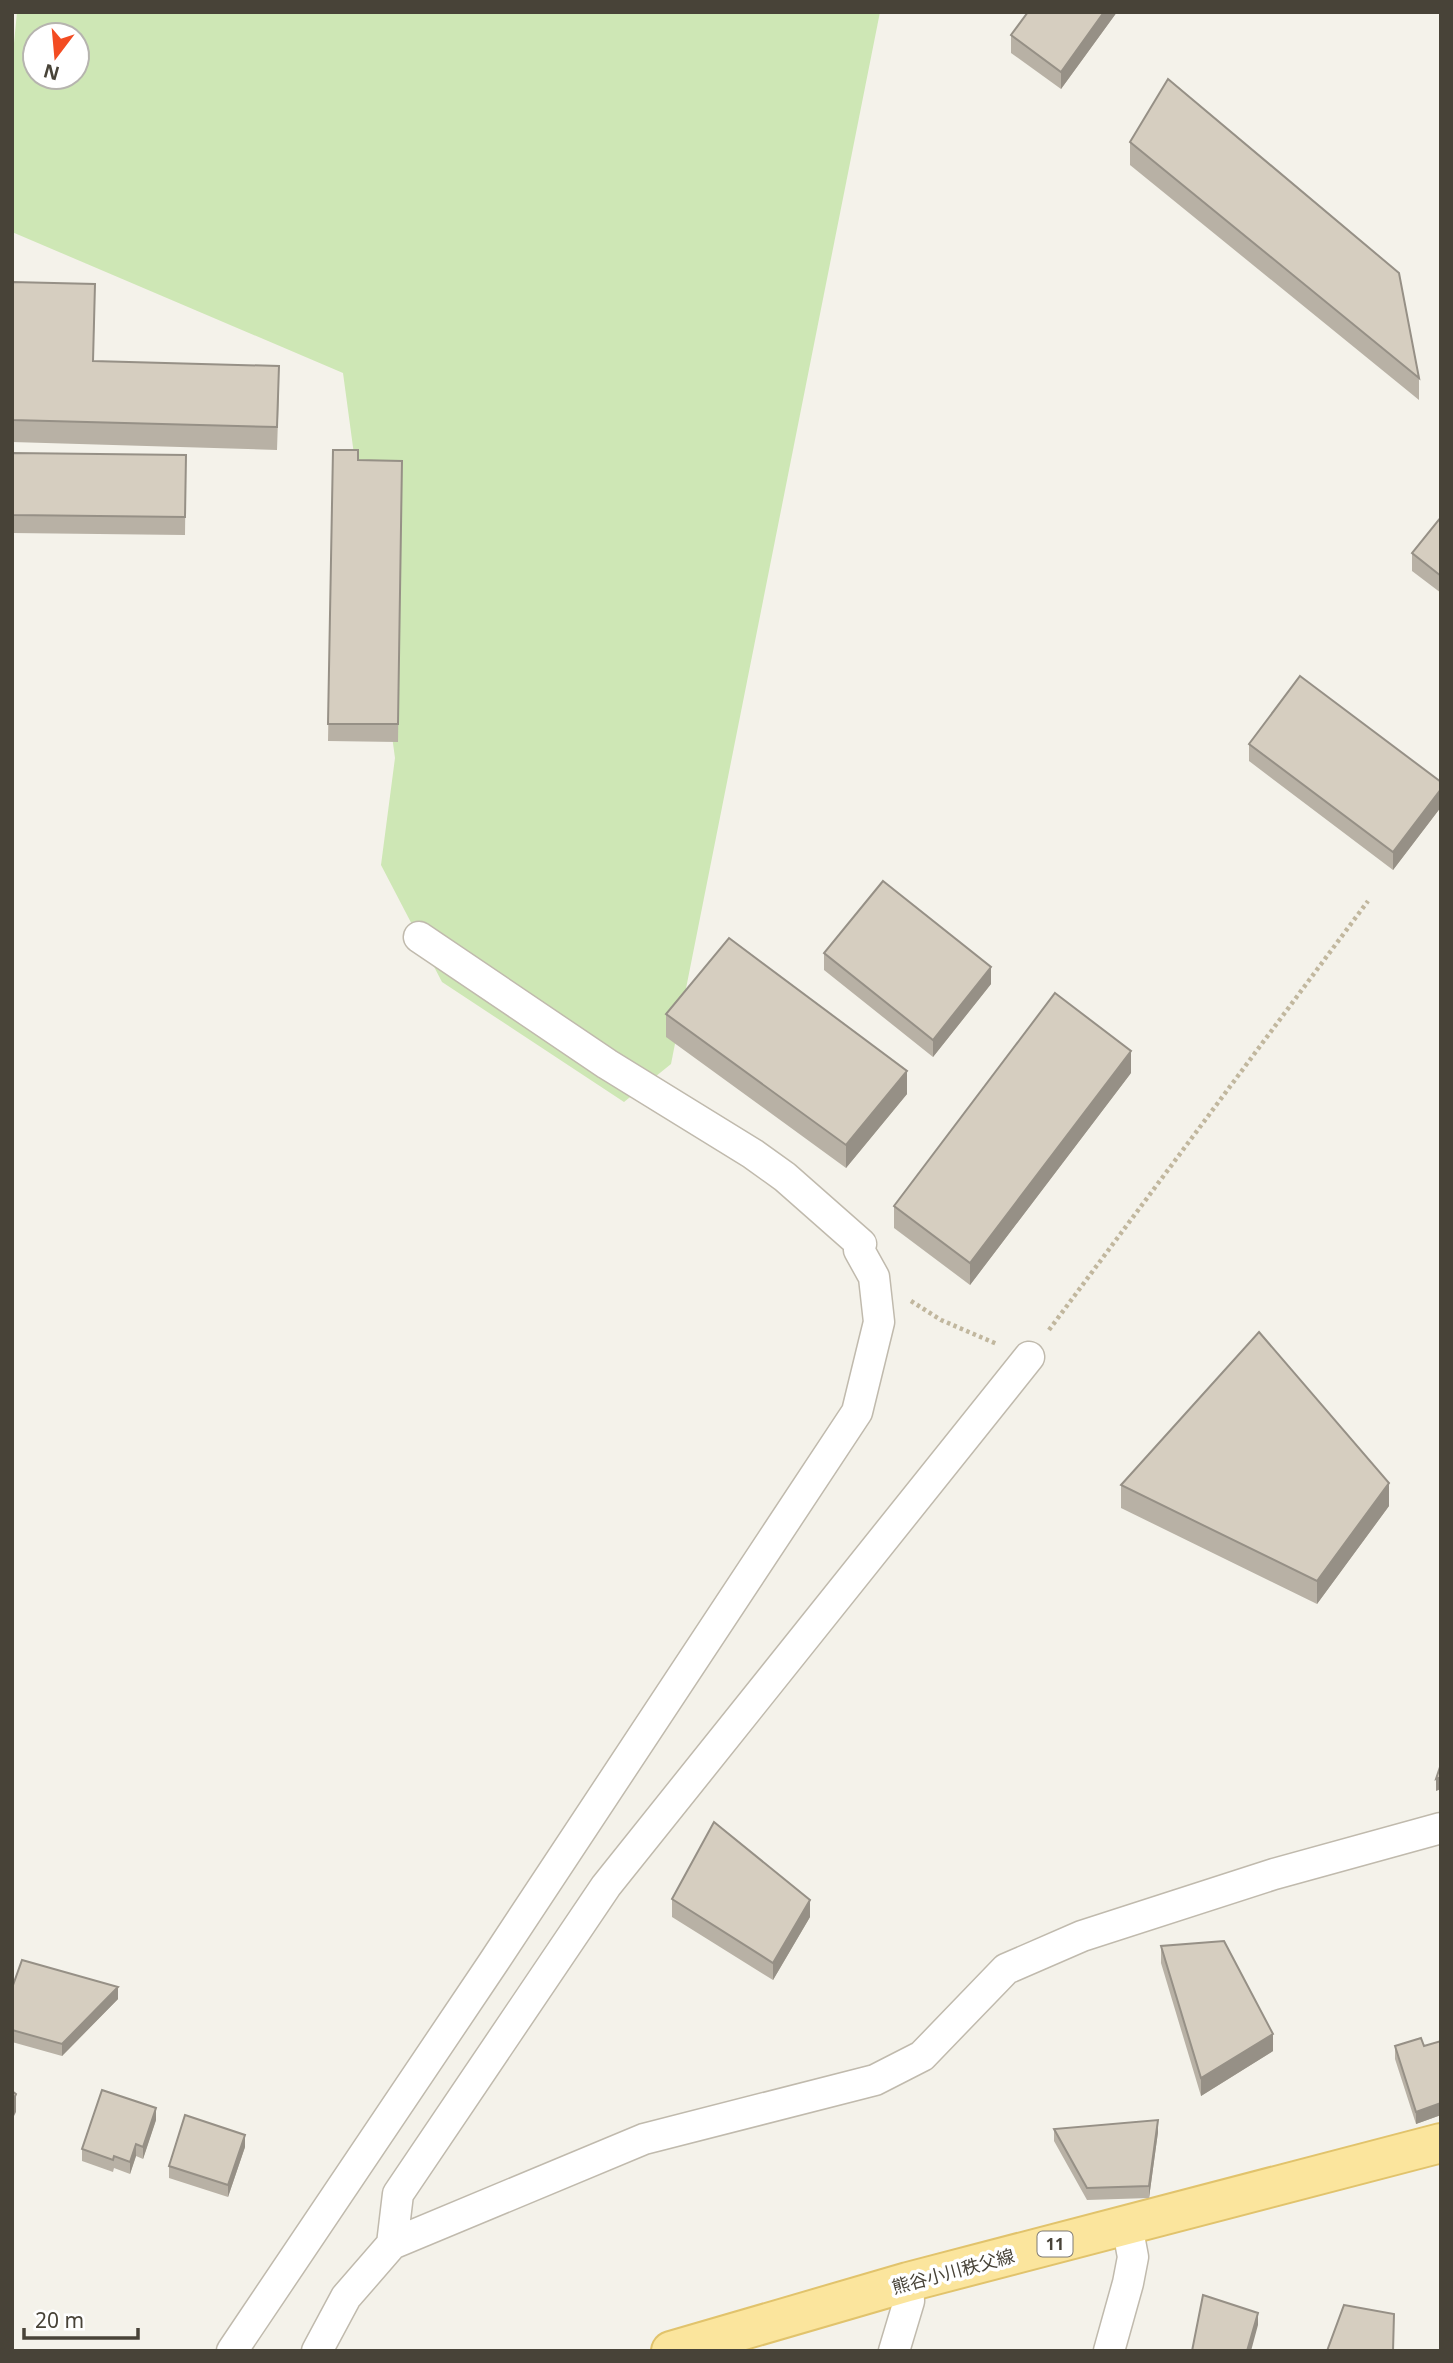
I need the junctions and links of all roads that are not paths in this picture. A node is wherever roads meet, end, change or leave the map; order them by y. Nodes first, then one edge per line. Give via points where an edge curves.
1 (419, 937) dead end
2 (1029, 1357) road end
3 (1441, 1828) edge
4 (1441, 2143) edge
5 (1127, 2225) junction
6 (392, 2244) junction
7 (908, 2282) junction
8 (232, 2351) edge
9 (317, 2351) edge
10 (671, 2351) edge
11 (894, 2351) edge
12 (1109, 2351) edge

1 - 8 street via 785,1177 861,1244 859,1250 874,1277 879,1322 857,1412
2 - 6 street via 606,1886 398,2194
3 - 6 street via 1274,1874 1082,1936 1006,1969 922,2056 875,2080 643,2139
4 - 5 main road, 熊谷小川秩父線 / 11
5 - 7 main road, 熊谷小川秩父線 / 11
5 - 12 street via 1133,2257
6 - 9 street via 346,2297
7 - 10 main road, 熊谷小川秩父線 / 11
7 - 11 street via 909,2301

